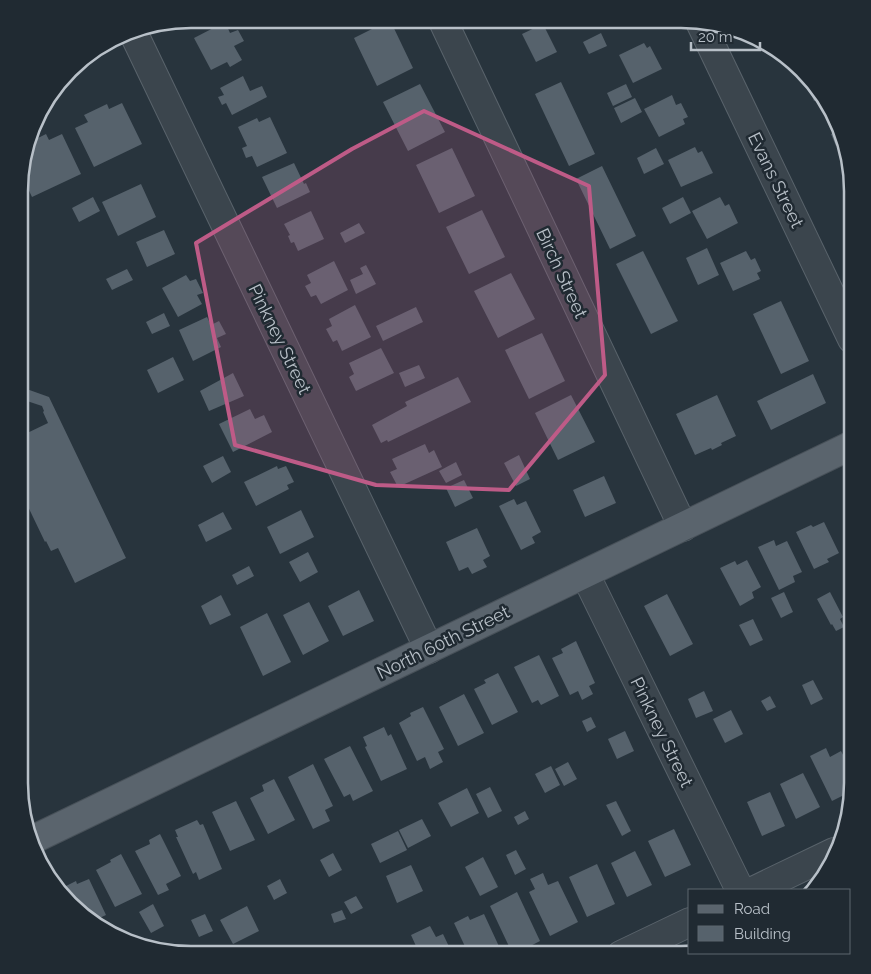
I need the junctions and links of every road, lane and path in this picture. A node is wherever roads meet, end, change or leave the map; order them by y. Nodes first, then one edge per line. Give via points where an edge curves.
1 (446, 28) edge
2 (703, 29) edge
3 (135, 37) edge
4 (843, 320) edge
5 (843, 449) edge
6 (683, 527) junction
7 (585, 574) junction
8 (429, 649) junction
9 (37, 838) edge
10 (826, 856) edge
11 (740, 889) edge
12 (757, 889) edge
13 (688, 923) edge
14 (640, 946) edge

1 - 6 street, Birch Street
2 - 4 street, Evans Street
3 - 8 street, Pinkney Street
5 - 6 main road, North 60th Street
6 - 7 main road, North 60th Street
7 - 8 main road, North 60th Street
7 - 11 street, Pinkney Street
8 - 9 main road, North 60th Street
10 - 12 street
13 - 14 street

